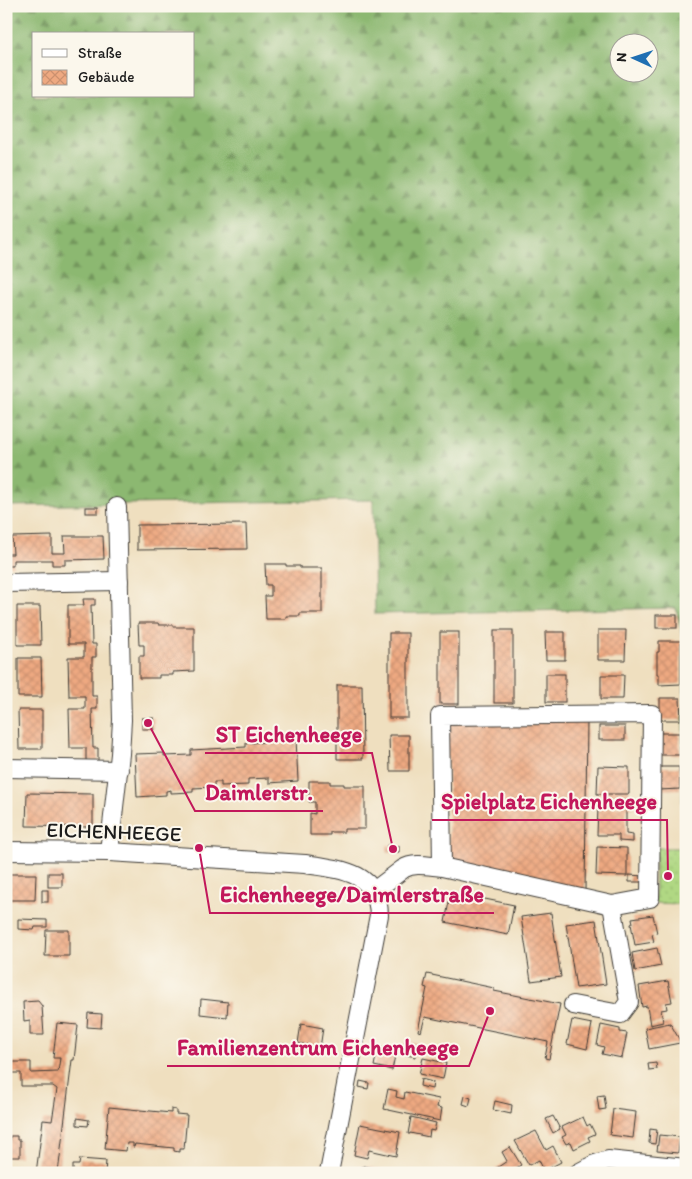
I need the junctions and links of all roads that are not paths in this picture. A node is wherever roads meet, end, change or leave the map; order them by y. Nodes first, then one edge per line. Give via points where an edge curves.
1 (117, 507) dead end
2 (119, 581) junction
3 (6, 584) edge
4 (6, 768) edge
5 (119, 770) junction
6 (6, 851) edge
7 (109, 852) junction
8 (442, 867) junction
9 (374, 891) junction
10 (612, 905) junction
11 (572, 1005) dead end
12 (686, 1168) edge
13 (329, 1173) edge
14 (578, 1173) edge

1 - 2 street
2 - 3 street
2 - 5 street via 122,720
4 - 5 street
5 - 7 street
6 - 7 street, EICHENHEEGE
7 - 9 street, EICHENHEEGE via 336,868 362,878
8 - 9 street via 406,866
8 - 10 street
8 - 10 street via 440,716 652,714 650,898
9 - 13 street via 379,908 377,928
10 - 11 street via 629,1002 620,1014
12 - 14 street via 608,1160

